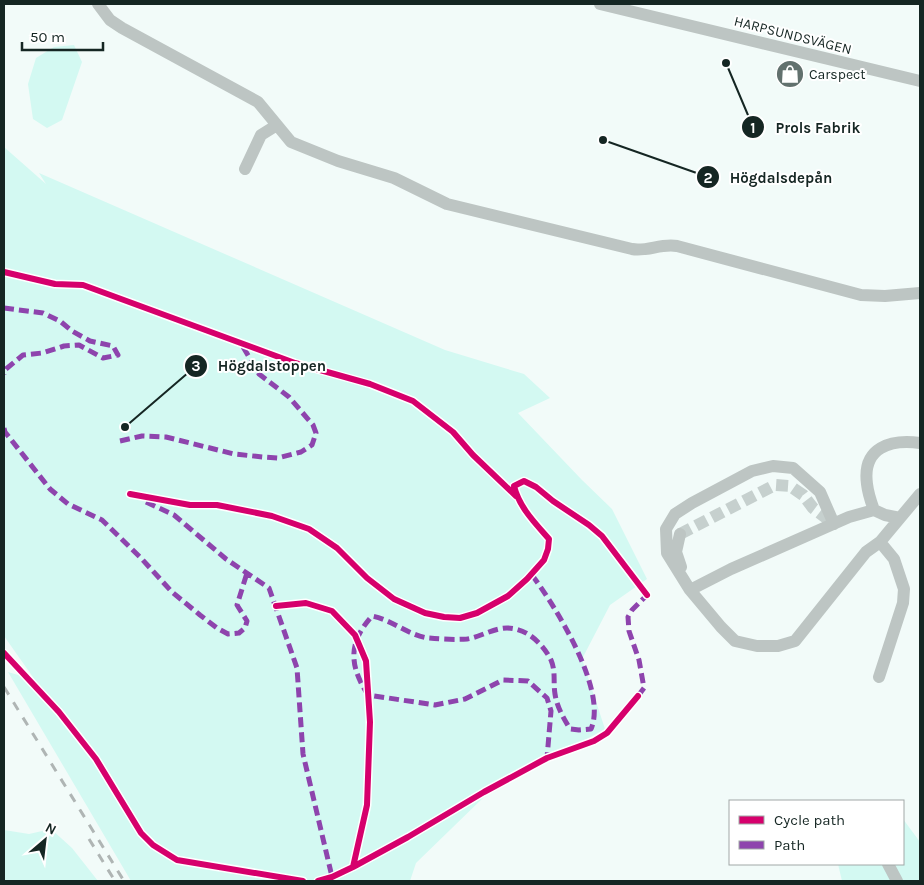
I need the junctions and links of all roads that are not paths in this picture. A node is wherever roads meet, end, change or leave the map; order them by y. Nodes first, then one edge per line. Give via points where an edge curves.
1 (98, 4) edge
2 (600, 4) edge
3 (920, 81) edge
4 (277, 125) junction
5 (246, 169) dead end
6 (920, 293) edge
7 (920, 443) edge
8 (920, 494) edge
9 (874, 510) junction
10 (900, 518) junction
11 (834, 524) junction
12 (680, 534) dead end
13 (880, 542) junction
14 (690, 590) junction
15 (879, 677) dead end
16 (889, 865) edge
17 (898, 881) edge

1 - 4 street via 110,20 122,28 258,102
2 - 3 street, HARPSUNDSVÄGEN
4 - 5 street via 261,135
4 - 6 street via 291,142 338,162 394,178 447,204 632,249 677,246 861,295
7 - 9 street via 888,444 873,454 867,482
8 - 10 street
9 - 10 street
9 - 11 street
10 - 13 street
11 - 14 street
11 - 14 street via 820,492 793,468 773,466 752,471 675,514 666,529 667,553
12 - 14 street via 676,552
13 - 14 street via 866,552 795,641 778,646 735,641
13 - 15 street via 894,559 904,589 903,603
16 - 17 street

